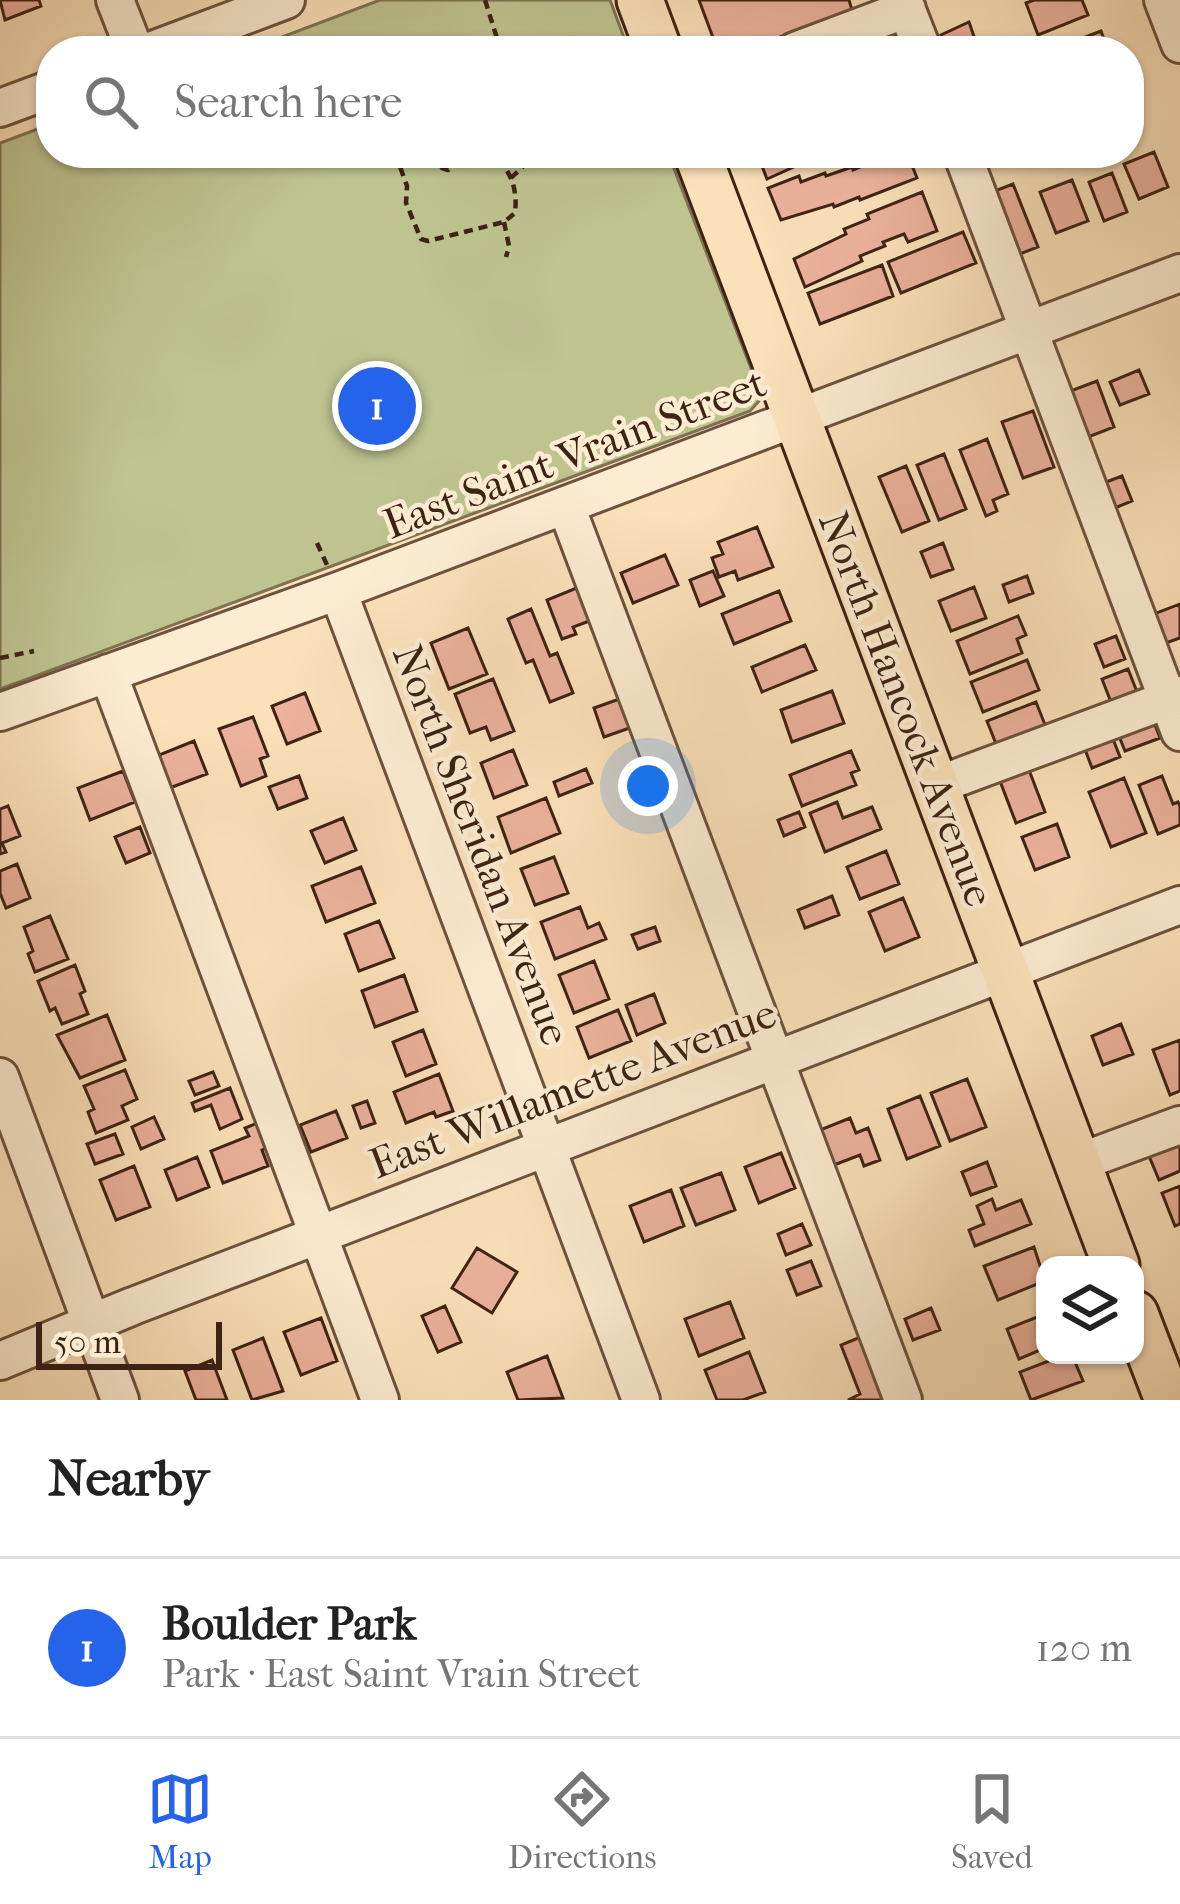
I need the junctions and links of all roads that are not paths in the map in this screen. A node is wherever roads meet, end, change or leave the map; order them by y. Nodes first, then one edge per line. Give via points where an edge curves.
1 (115, 0) edge
2 (286, 0) edge
3 (640, 0) edge
4 (1163, 0) edge
5 (905, 4) edge
6 (129, 36) edge
7 (190, 36) edge
8 (653, 36) edge
9 (830, 36) edge
10 (917, 36) edge
11 (1180, 44) edge
12 (36, 95) edge
13 (0, 108) edge
14 (703, 168) edge
15 (968, 168) edge
16 (1180, 273) edge
17 (1029, 330) junction
18 (796, 419) junction
19 (566, 506) junction
20 (338, 591) junction
21 (108, 673) junction
22 (1176, 709) edge
23 (0, 712) edge
24 (935, 786) junction
25 (1180, 905) edge
26 (1005, 970) junction
27 (776, 1059) junction
28 (0, 1077) edge
29 (1180, 1124) edge
30 (547, 1147) junction
31 (1077, 1163) junction
32 (318, 1235) junction
33 (1113, 1256) edge
34 (93, 1325) junction
35 (1144, 1337) edge
36 (0, 1361) edge
37 (120, 1400) edge
38 (380, 1400) edge
39 (641, 1400) edge
40 (903, 1400) edge
41 (1168, 1400) edge

1 - 6 street
2 - 7 street
3 - 8 main road
4 - 11 street
5 - 9 street
5 - 10 street
12 - 13 street
14 - 18 main road, North Hancock Avenue
15 - 17 street
16 - 17 street, East Saint Vrain Street
17 - 18 street, East Saint Vrain Street
17 - 22 street
18 - 19 street, East Saint Vrain Street
18 - 24 main road, North Hancock Avenue
19 - 20 street, East Saint Vrain Street
19 - 27 street
20 - 21 street, East Saint Vrain Street
20 - 30 street, North Sheridan Avenue
21 - 23 street, East Saint Vrain Street
21 - 32 street
22 - 24 street
24 - 26 main road, North Hancock Avenue
25 - 26 street, East Willamette Avenue
26 - 27 street, East Willamette Avenue
26 - 31 main road, North Hancock Avenue
27 - 30 street, East Willamette Avenue
27 - 40 street
28 - 34 street
29 - 31 street
30 - 32 street, East Willamette Avenue
30 - 39 street, North Sheridan Avenue
31 - 33 main road, North Hancock Avenue
32 - 34 street, East Willamette Avenue
32 - 38 street
34 - 36 street, East Willamette Avenue
34 - 37 street
35 - 41 main road

